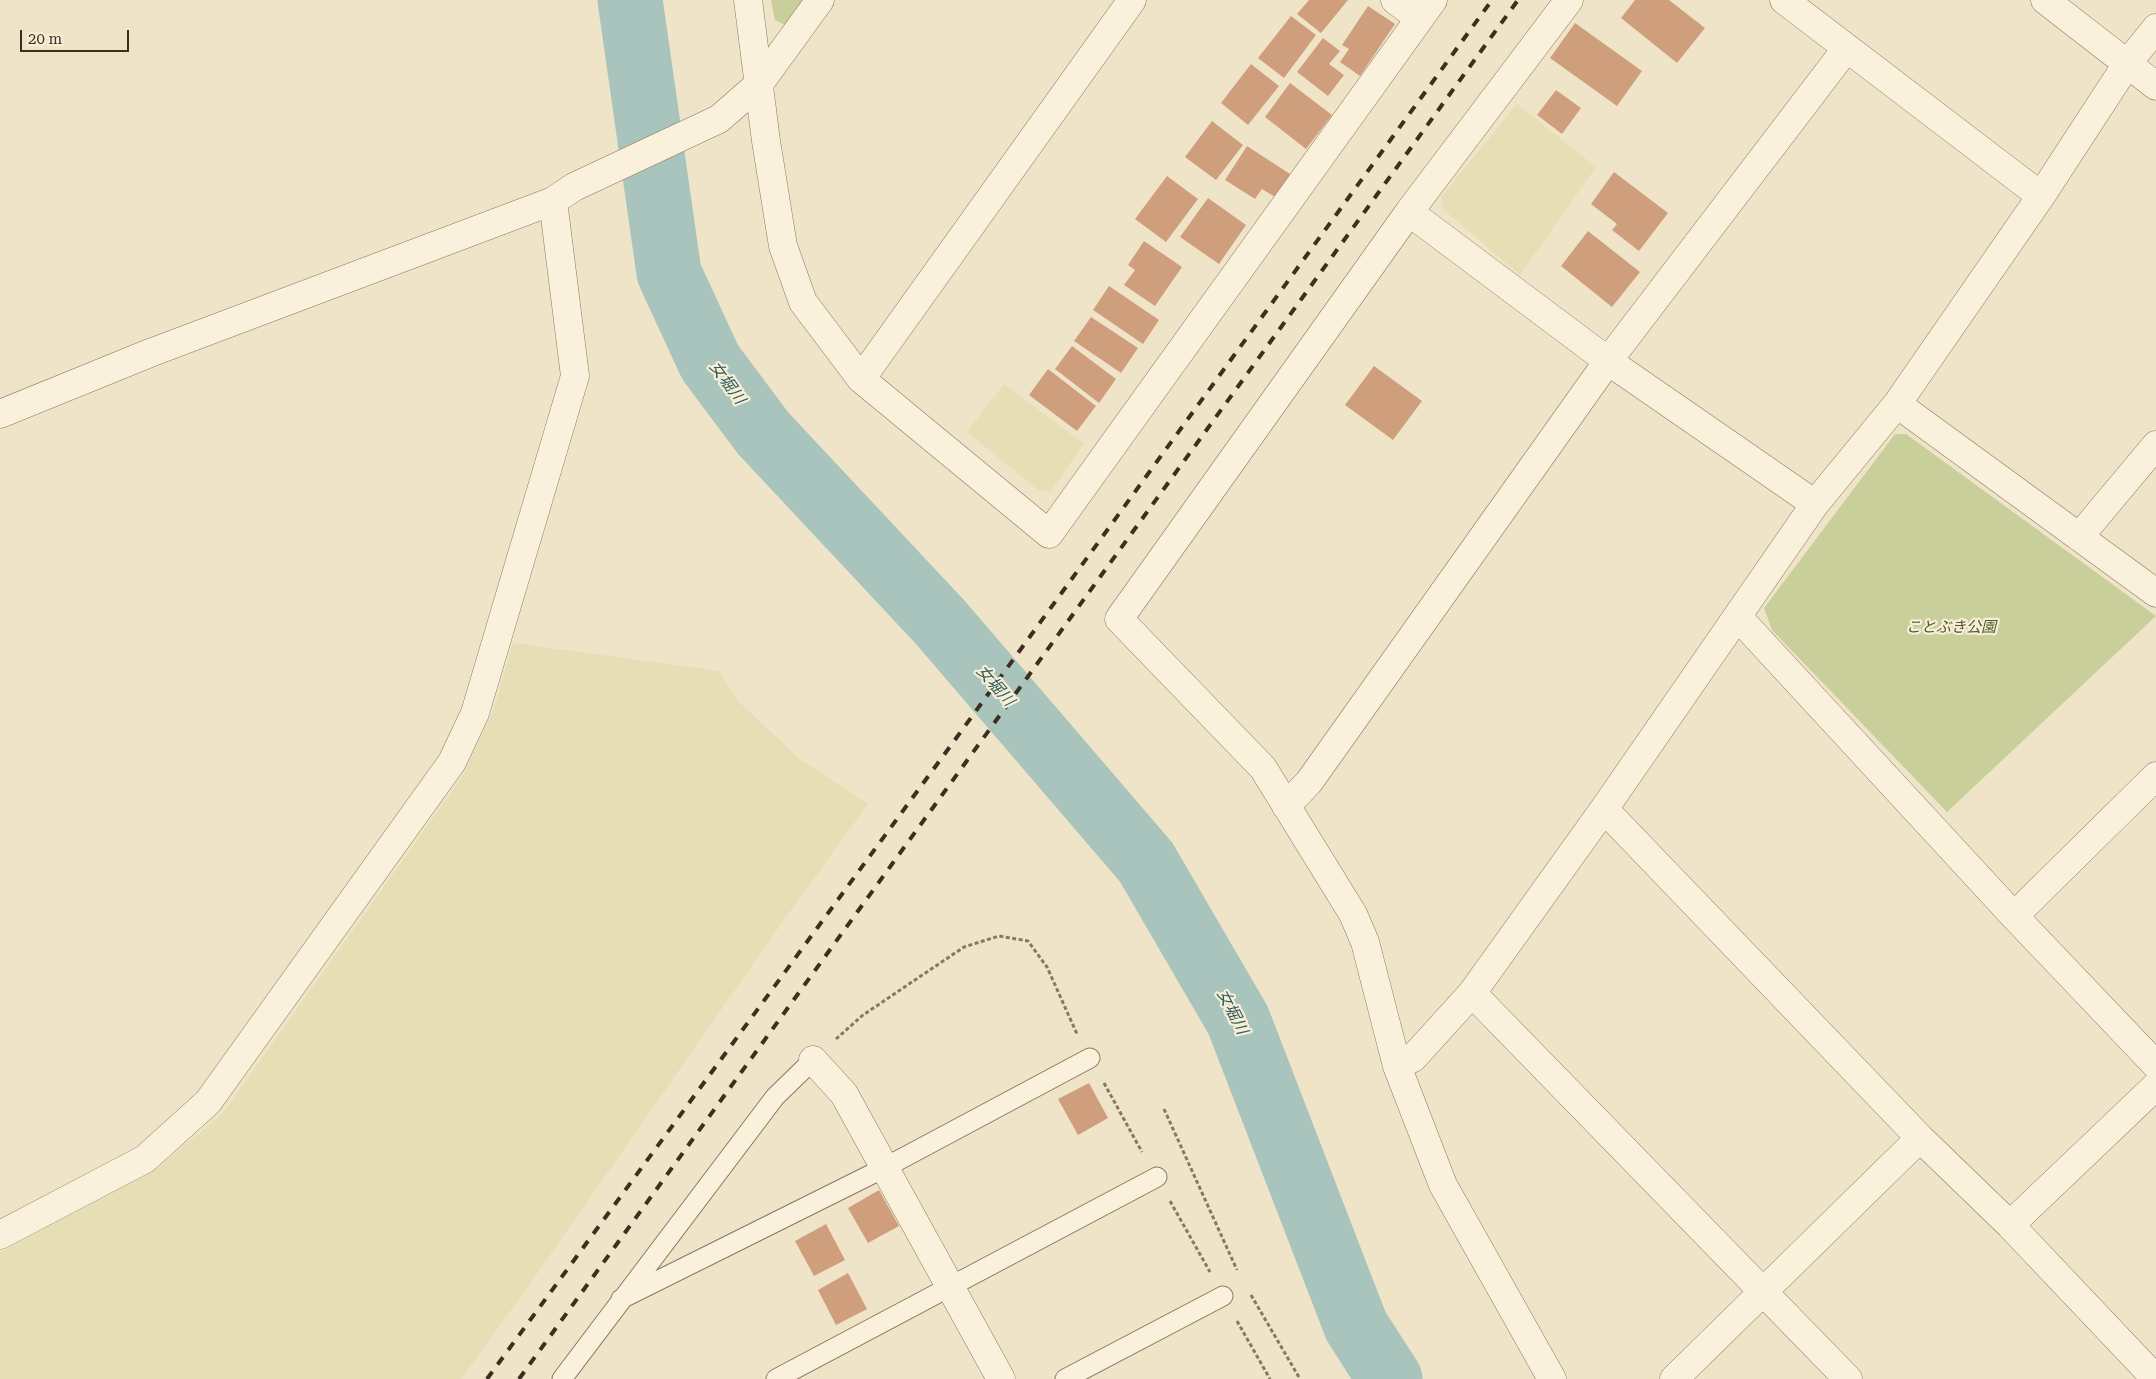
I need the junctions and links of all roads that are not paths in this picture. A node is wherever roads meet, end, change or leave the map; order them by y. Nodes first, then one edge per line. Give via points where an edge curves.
1 (748, 0) edge
2 (820, 0) edge
3 (1132, 0) edge
4 (1395, 0) edge
5 (1569, 0) edge
6 (1784, 0) edge
7 (2046, 0) edge
8 (1426, 9) edge
9 (2156, 28) edge
10 (1846, 49) junction
11 (2127, 64) junction
12 (759, 84) junction
13 (2156, 86) edge
14 (563, 194) junction
15 (2041, 196) junction
16 (1409, 212) junction
17 (1608, 361) junction
18 (861, 379) junction
19 (1897, 404) junction
20 (0, 414) edge
21 (2156, 445) edge
22 (1815, 504) junction
23 (2079, 537) junction
24 (2156, 593) edge
25 (1738, 616) junction
26 (2156, 776) edge
27 (1286, 806) junction
28 (1604, 810) junction
29 (2014, 916) junction
30 (1472, 993) junction
31 (1090, 1058) dead end
32 (813, 1060) joint
33 (1397, 1066) junction
34 (2156, 1066) edge
35 (2156, 1086) edge
36 (1920, 1138) junction
37 (884, 1168) junction
38 (1157, 1177) dead end
39 (2010, 1225) junction
40 (0, 1235) edge
41 (950, 1286) junction
42 (1763, 1292) junction
43 (1223, 1296) dead end
44 (621, 1299) junction
45 (562, 1379) edge
46 (776, 1379) edge
47 (1001, 1379) edge
48 (1065, 1379) edge
49 (1552, 1379) edge
50 (1674, 1379) edge
51 (1848, 1379) edge
52 (2156, 1379) edge

1 - 12 street
2 - 12 street
3 - 18 street
4 - 8 street
5 - 16 street
6 - 10 street
7 - 11 street
8 - 18 street via 1049,534
9 - 11 street
10 - 15 street
10 - 17 street
11 - 13 street
11 - 15 street
12 - 14 street via 719,119
12 - 18 street via 786,255 802,302
14 - 20 street
14 - 40 street via 574,376 475,713 452,762 208,1102 145,1159
15 - 19 street
16 - 17 street
16 - 27 street via 1118,620 1263,768
17 - 22 street
17 - 27 street via 1309,782
19 - 22 street
19 - 23 street
21 - 23 street
22 - 25 street
23 - 24 street
25 - 28 street
25 - 29 street
26 - 29 street
27 - 33 street via 1352,914 1365,942
28 - 30 street
28 - 36 street
29 - 34 street
30 - 33 street via 1413,1058
30 - 42 street
31 - 37 lane
32 - 37 street via 844,1094
32 - 44 lane via 775,1097
33 - 49 street via 1443,1185
35 - 39 street
36 - 39 street
36 - 42 street
37 - 41 street
37 - 44 lane
38 - 41 lane
39 - 52 street
41 - 46 lane
41 - 47 street
42 - 50 street
42 - 51 street
43 - 48 lane
44 - 45 lane

